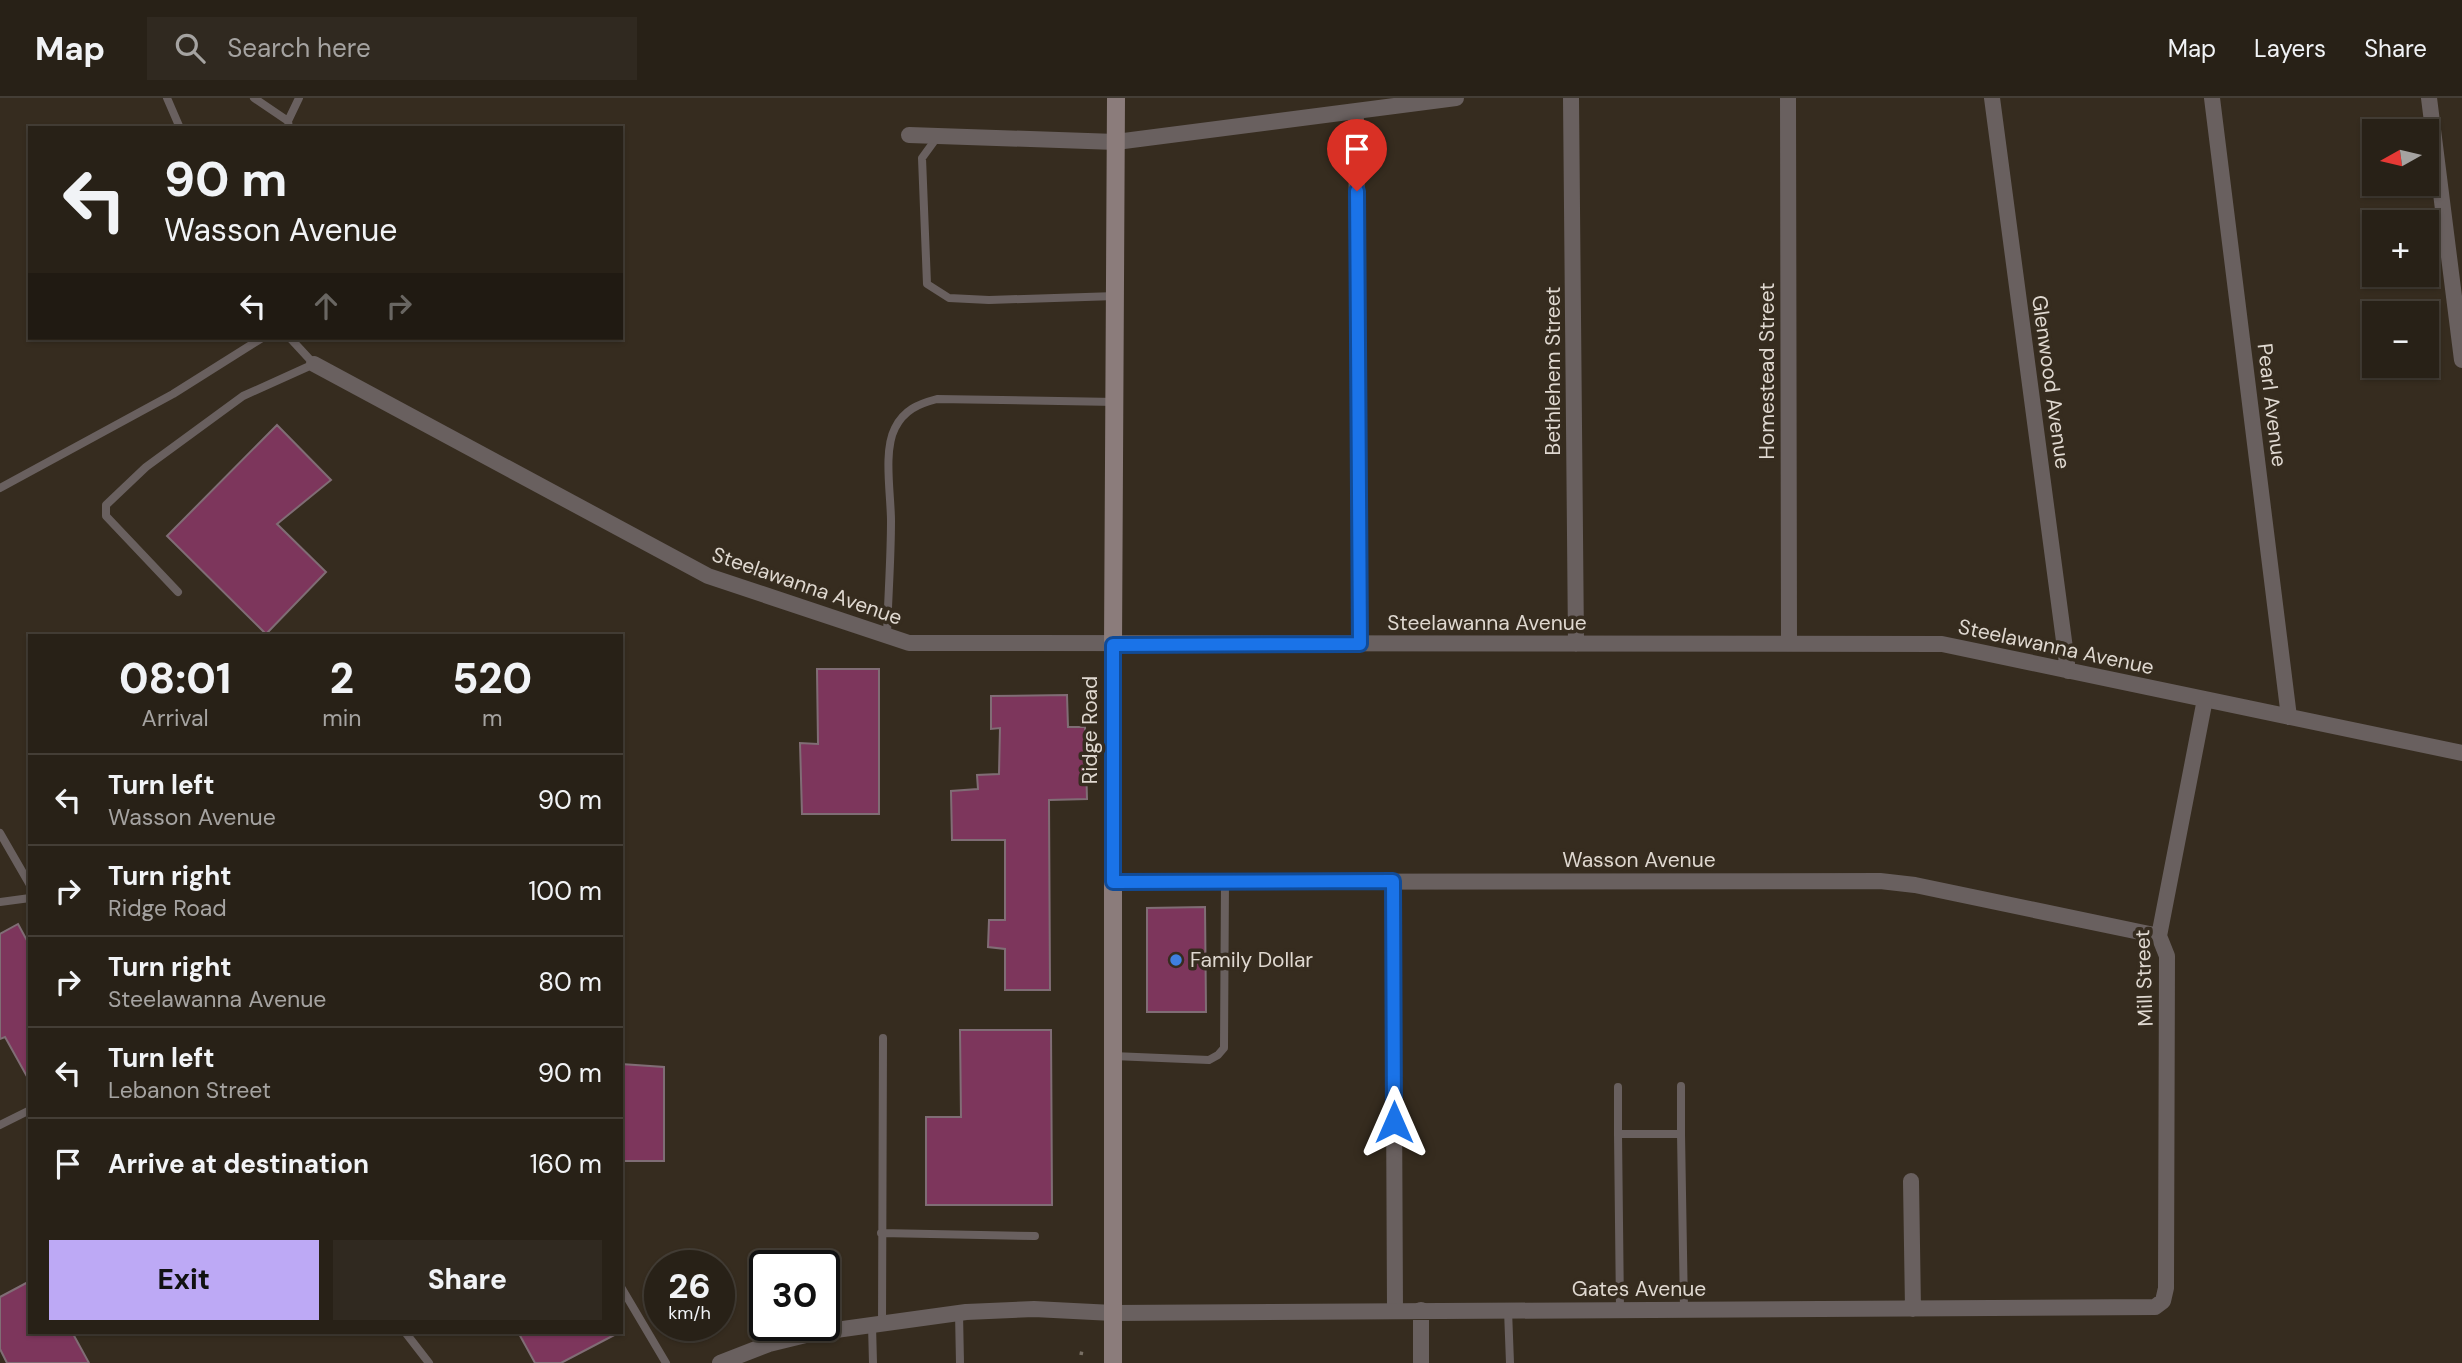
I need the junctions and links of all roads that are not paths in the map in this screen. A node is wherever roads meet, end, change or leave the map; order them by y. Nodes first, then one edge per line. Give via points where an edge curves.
1 (167, 98) edge
2 (254, 98) edge
3 (299, 98) edge
4 (1116, 98) edge
5 (1456, 98) edge
6 (1572, 98) edge
7 (1788, 98) edge
8 (1992, 98) edge
9 (2213, 98) edge
10 (2430, 98) edge
11 (1356, 111) junction
12 (289, 125) edge
13 (179, 126) edge
14 (909, 135) dead end
15 (938, 136) junction
16 (1116, 142) junction
17 (1116, 296) junction
18 (259, 340) edge
19 (292, 340) edge
20 (2462, 360) edge
21 (314, 364) junction
22 (1116, 402) junction
23 (0, 488) edge
24 (178, 593) dead end
25 (887, 635) junction
26 (1360, 644) junction
27 (1576, 644) junction
28 (1789, 644) junction
29 (1113, 645) junction
30 (2068, 671) junction
31 (2204, 699) junction
32 (2289, 717) junction
33 (2462, 753) edge
34 (0, 833) edge
35 (1225, 881) junction
36 (1393, 881) junction
37 (28, 882) edge
38 (1113, 882) junction
39 (28, 898) edge
40 (0, 902) edge
41 (2159, 936) junction
42 (883, 1038) dead end
43 (1113, 1056) junction
44 (1681, 1086) dead end
45 (1618, 1087) dead end
46 (28, 1111) edge
47 (0, 1125) edge
48 (1618, 1134) junction
49 (1681, 1134) junction
50 (1911, 1181) dead end
51 (881, 1233) junction
52 (1035, 1236) dead end
53 (623, 1290) edge
54 (2163, 1301) joint
55 (1395, 1310) junction
56 (1421, 1310) junction
57 (1508, 1310) junction
58 (1620, 1310) junction
59 (1684, 1310) junction
60 (1913, 1310) junction
61 (959, 1313) junction
62 (1113, 1313) junction
63 (877, 1325) junction
64 (407, 1334) edge
65 (429, 1363) edge
66 (666, 1363) edge
67 (720, 1363) edge
68 (873, 1363) edge
69 (960, 1363) edge
70 (1113, 1363) edge
71 (1421, 1363) edge
72 (1510, 1363) edge

1 - 13 lane
2 - 12 lane
3 - 12 lane
4 - 16 main road, Ridge Road
5 - 11 street
6 - 27 street, Bethlehem Street
7 - 28 street, Homestead Street
8 - 30 street, Glenwood Avenue
9 - 32 street, Pearl Avenue
10 - 20 street
11 - 16 street
11 - 26 street
14 - 15 street
15 - 16 street
15 - 17 lane via 922,158 927,284 948,298
16 - 17 main road, Ridge Road
17 - 22 main road, Ridge Road
18 - 23 lane via 173,394
19 - 21 lane
21 - 24 lane via 243,396 146,467 106,505 106,516
21 - 25 street, Steelawanna Avenue via 708,576
22 - 25 lane via 937,399 920,403 902,416 890,447
22 - 29 main road, Ridge Road
25 - 29 street, Steelawanna Avenue via 909,643
26 - 27 street, Steelawanna Avenue
26 - 29 street, Steelawanna Avenue
27 - 28 street, Steelawanna Avenue
28 - 30 street, Steelawanna Avenue via 1942,643
29 - 38 main road, Ridge Road
30 - 31 street, Steelawanna Avenue
31 - 32 street, Steelawanna Avenue
31 - 41 street, Mill Street
32 - 33 street, Steelawanna Avenue
34 - 37 lane
35 - 36 street, Wasson Avenue
35 - 38 street, Wasson Avenue
35 - 43 lane via 1224,1048 1209,1060
36 - 41 street, Wasson Avenue via 1880,881
36 - 55 street
38 - 43 main road, Ridge Road
39 - 40 lane
41 - 54 street, Mill Street via 2167,956
42 - 51 lane
43 - 62 main road, Ridge Road
44 - 49 lane
45 - 48 lane
46 - 47 lane
48 - 49 lane
48 - 58 lane
49 - 59 lane
50 - 60 street
51 - 52 lane
51 - 63 lane
53 - 66 lane
54 - 60 street, Gates Avenue via 2148,1309
55 - 56 street, Gates Avenue
55 - 62 street, Gates Avenue
56 - 57 street, Gates Avenue
56 - 71 street
57 - 58 street, Gates Avenue
57 - 72 lane
58 - 59 street, Gates Avenue
59 - 60 street, Gates Avenue
61 - 62 street, Gates Avenue via 1034,1309
61 - 63 street, Gates Avenue
61 - 69 lane
62 - 70 main road, Ridge Road
63 - 67 street, Gates Avenue via 814,1333
63 - 68 lane
64 - 65 lane

